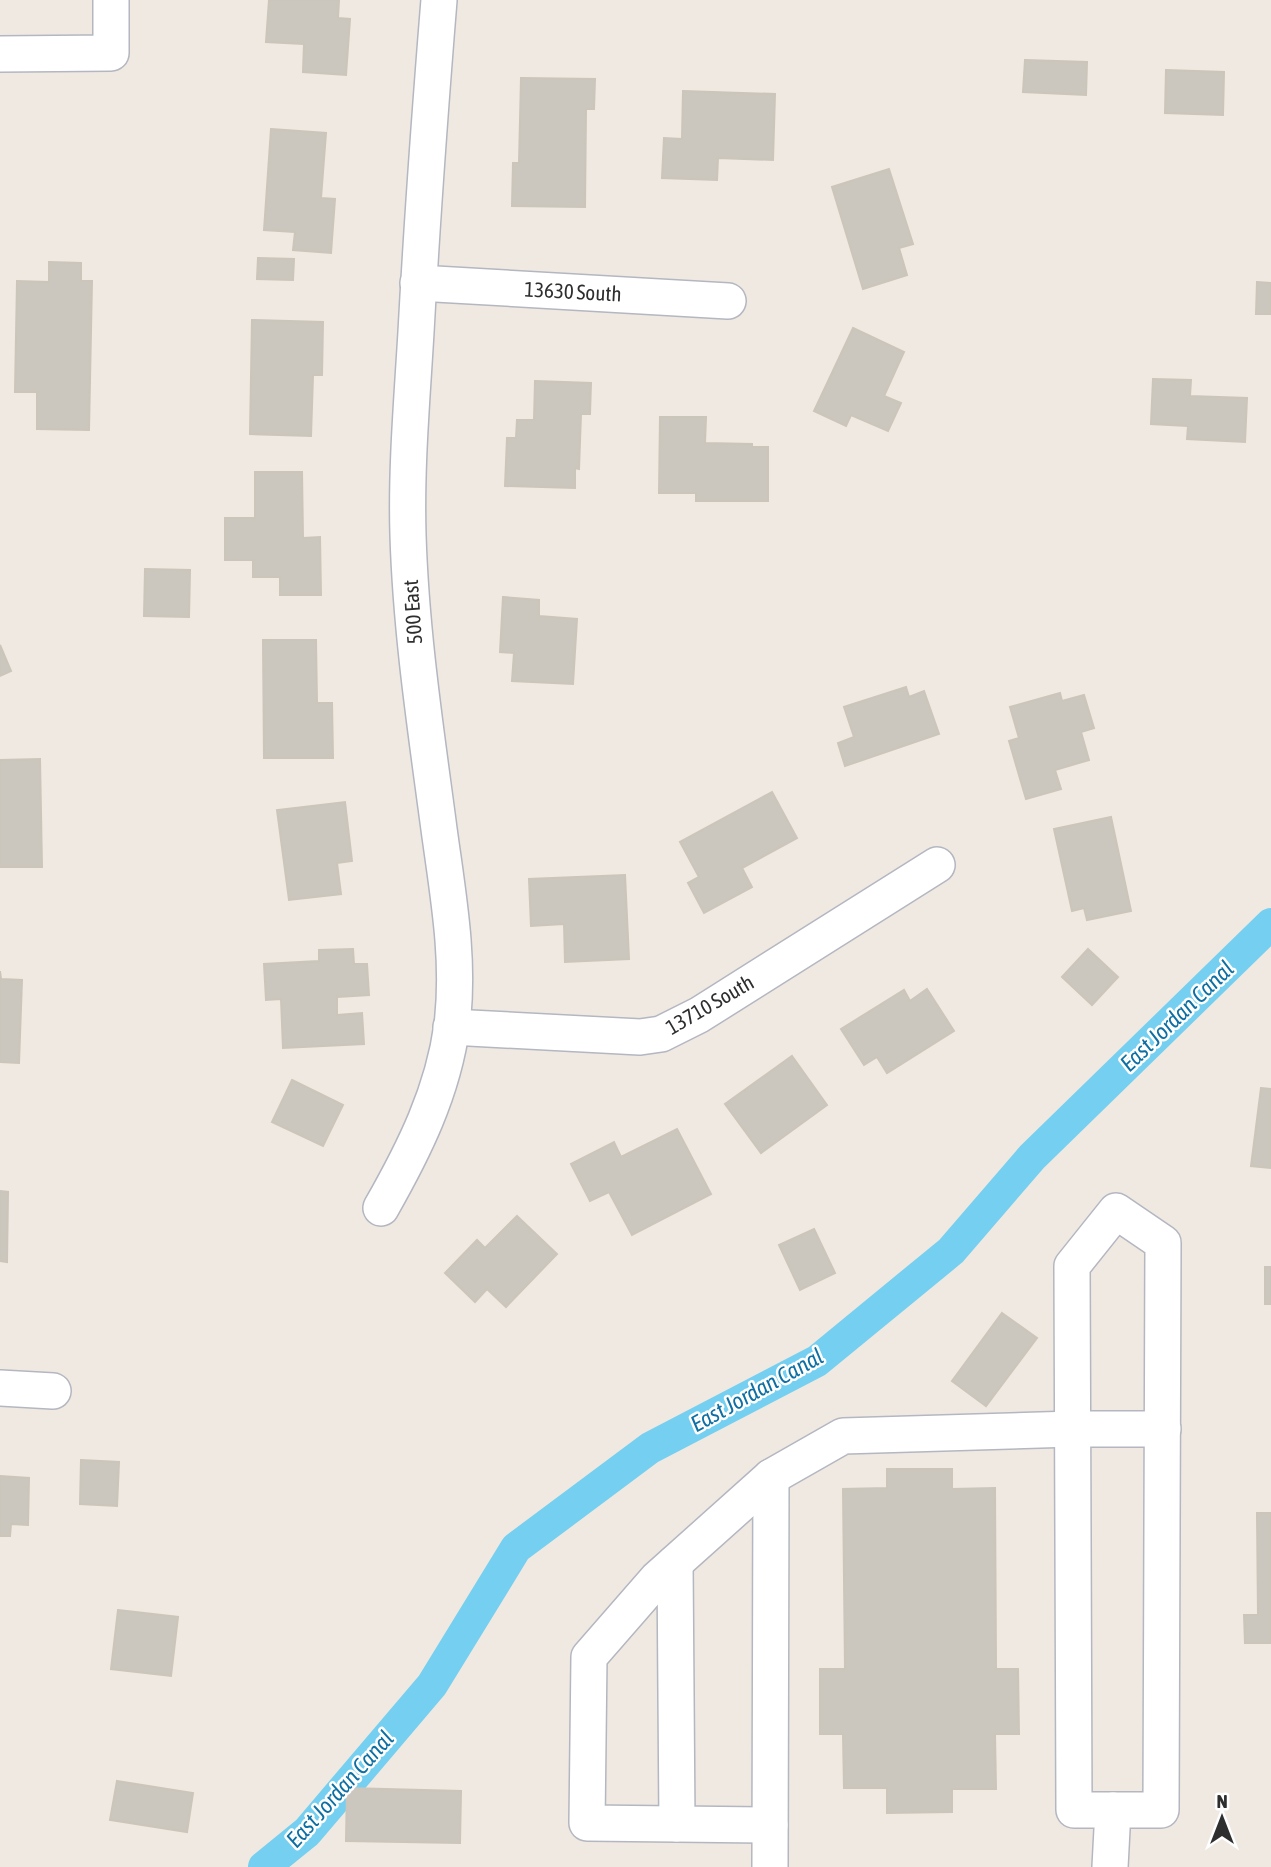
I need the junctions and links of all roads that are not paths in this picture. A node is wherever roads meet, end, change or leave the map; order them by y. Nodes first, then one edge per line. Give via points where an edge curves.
1 (111, 0) edge
2 (439, 0) edge
3 (0, 54) edge
4 (418, 283) junction
5 (728, 301) dead end
6 (937, 866) dead end
7 (452, 1027) junction
8 (381, 1208) dead end
9 (0, 1388) edge
10 (52, 1391) dead end
11 (1073, 1429) junction
12 (1163, 1429) junction
13 (771, 1477) junction
14 (675, 1563) junction
15 (1113, 1810) junction
16 (677, 1824) junction
17 (770, 1825) junction
18 (770, 1867) edge
19 (1110, 1867) edge

1 - 3 street via 111,53
2 - 4 street, 500 East
4 - 5 street, 13630 South
4 - 7 street, 500 East via 408,471 411,597 455,948
6 - 7 street, 13710 South via 699,1016 661,1034 620,1037
7 - 8 street, 500 East via 429,1114
9 - 10 street
11 - 12 street
11 - 12 street via 1072,1266 1116,1211 1163,1243
11 - 13 street via 843,1436
11 - 15 street via 1073,1810
12 - 15 street via 1161,1810
13 - 14 street
13 - 17 street
14 - 16 street
14 - 16 street via 589,1657 587,1823
15 - 19 street
16 - 17 street
17 - 18 street

